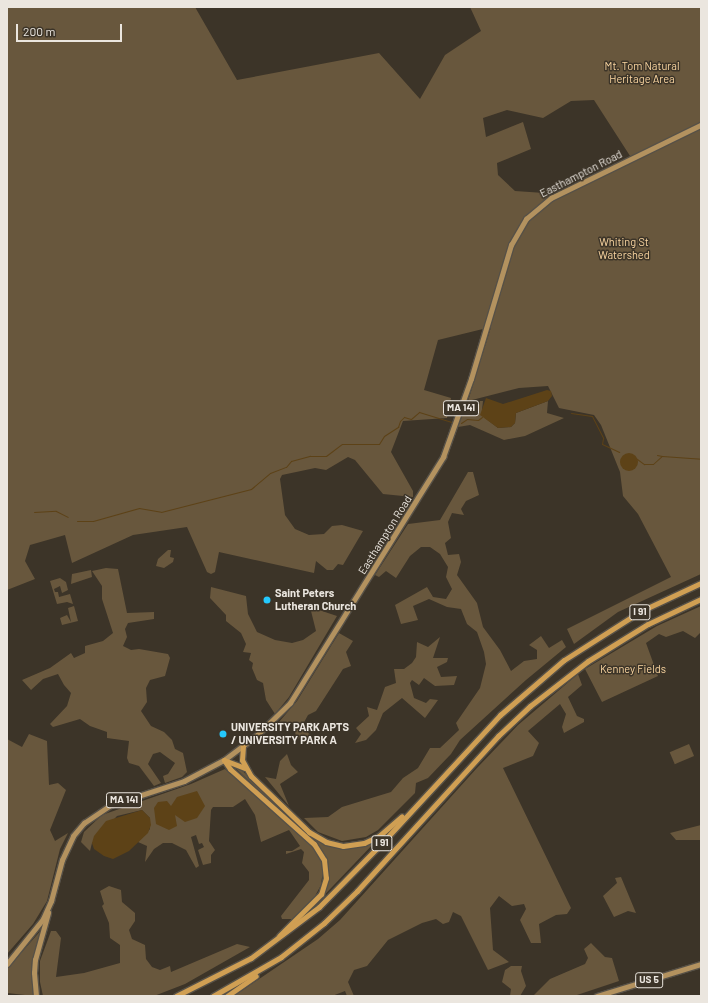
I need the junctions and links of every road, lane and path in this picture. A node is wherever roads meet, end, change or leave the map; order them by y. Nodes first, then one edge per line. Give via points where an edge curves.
1 (701, 125) edge
2 (701, 583) edge
3 (701, 599) edge
4 (243, 746) junction
5 (224, 760) junction
6 (245, 768) junction
7 (423, 797) junction
8 (51, 901) junction
9 (281, 957) junction
10 (251, 958) junction
11 (7, 964) edge
12 (701, 964) edge
13 (36, 996) edge
14 (176, 996) edge
15 (213, 996) edge
16 (227, 996) edge
17 (597, 996) edge

1 - 4 main road, Easthampton Road / MA 141 via 551,198 526,219 511,245 462,406 433,476 290,703
2 - 7 highway, I 91 via 641,611 564,660 500,715
3 - 9 highway, I 91 via 648,624 588,661 530,706 498,736 357,891 312,933
4 - 5 main road, Easthampton Road / MA 141
4 - 6 highway
5 - 6 highway
5 - 8 main road, Easthampton Road / MA 141 via 184,781 111,805 90,817 70,842
5 - 10 highway via 230,769 314,844 323,856 326,868 326,882 319,897 301,916
6 - 7 highway via 309,832 337,845 356,845 375,839
7 - 10 highway, I 91 via 319,907
8 - 11 main road, Easthampton Road / MA 141 via 43,919
8 - 13 main road, MA 141 via 36,960
9 - 15 highway, I 91
9 - 16 highway
10 - 14 highway, I 91
12 - 17 main road, US 5

